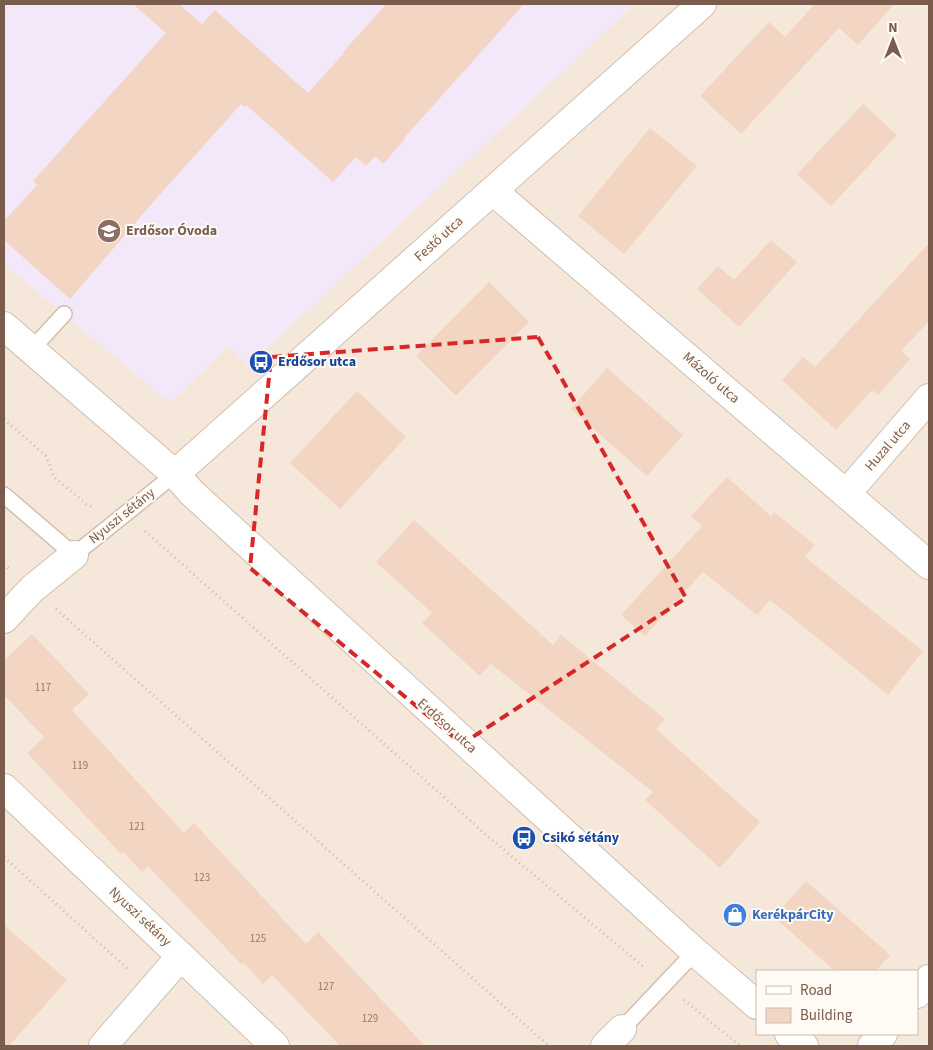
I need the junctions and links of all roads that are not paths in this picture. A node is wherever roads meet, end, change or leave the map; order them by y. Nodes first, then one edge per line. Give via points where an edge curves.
1 (702, 4) edge
2 (493, 191) junction
3 (64, 314) dead end
4 (4, 326) edge
5 (31, 350) junction
6 (929, 398) edge
7 (175, 474) junction
8 (846, 494) junction
9 (4, 495) edge
10 (74, 555) junction
11 (929, 565) edge
12 (4, 619) edge
13 (4, 788) edge
14 (695, 952) junction
15 (181, 956) junction
16 (929, 979) edge
17 (918, 993) edge
18 (756, 1004) edge
19 (790, 1035) edge
20 (882, 1035) edge
21 (613, 1037) edge
22 (103, 1046) edge
23 (275, 1046) edge
24 (804, 1046) edge
25 (872, 1046) edge

1 - 2 street, Festő utca
2 - 7 street, Festő utca
2 - 8 street, Mázoló utca
3 - 5 lane
4 - 5 street, Erdősor utca
5 - 7 street, Erdősor utca
6 - 8 street, Huzal utca
7 - 10 lane, Nyuszi sétány
7 - 14 street, Erdősor utca
8 - 11 street, Mázoló utca
9 - 10 lane
10 - 12 street, Nyuszi sétány via 32,589
13 - 15 street, Nyuszi sétány
14 - 18 street, Erdősor utca
14 - 21 lane
15 - 22 street
15 - 23 street, Nyuszi sétány
16 - 17 street
19 - 24 street
20 - 25 street

